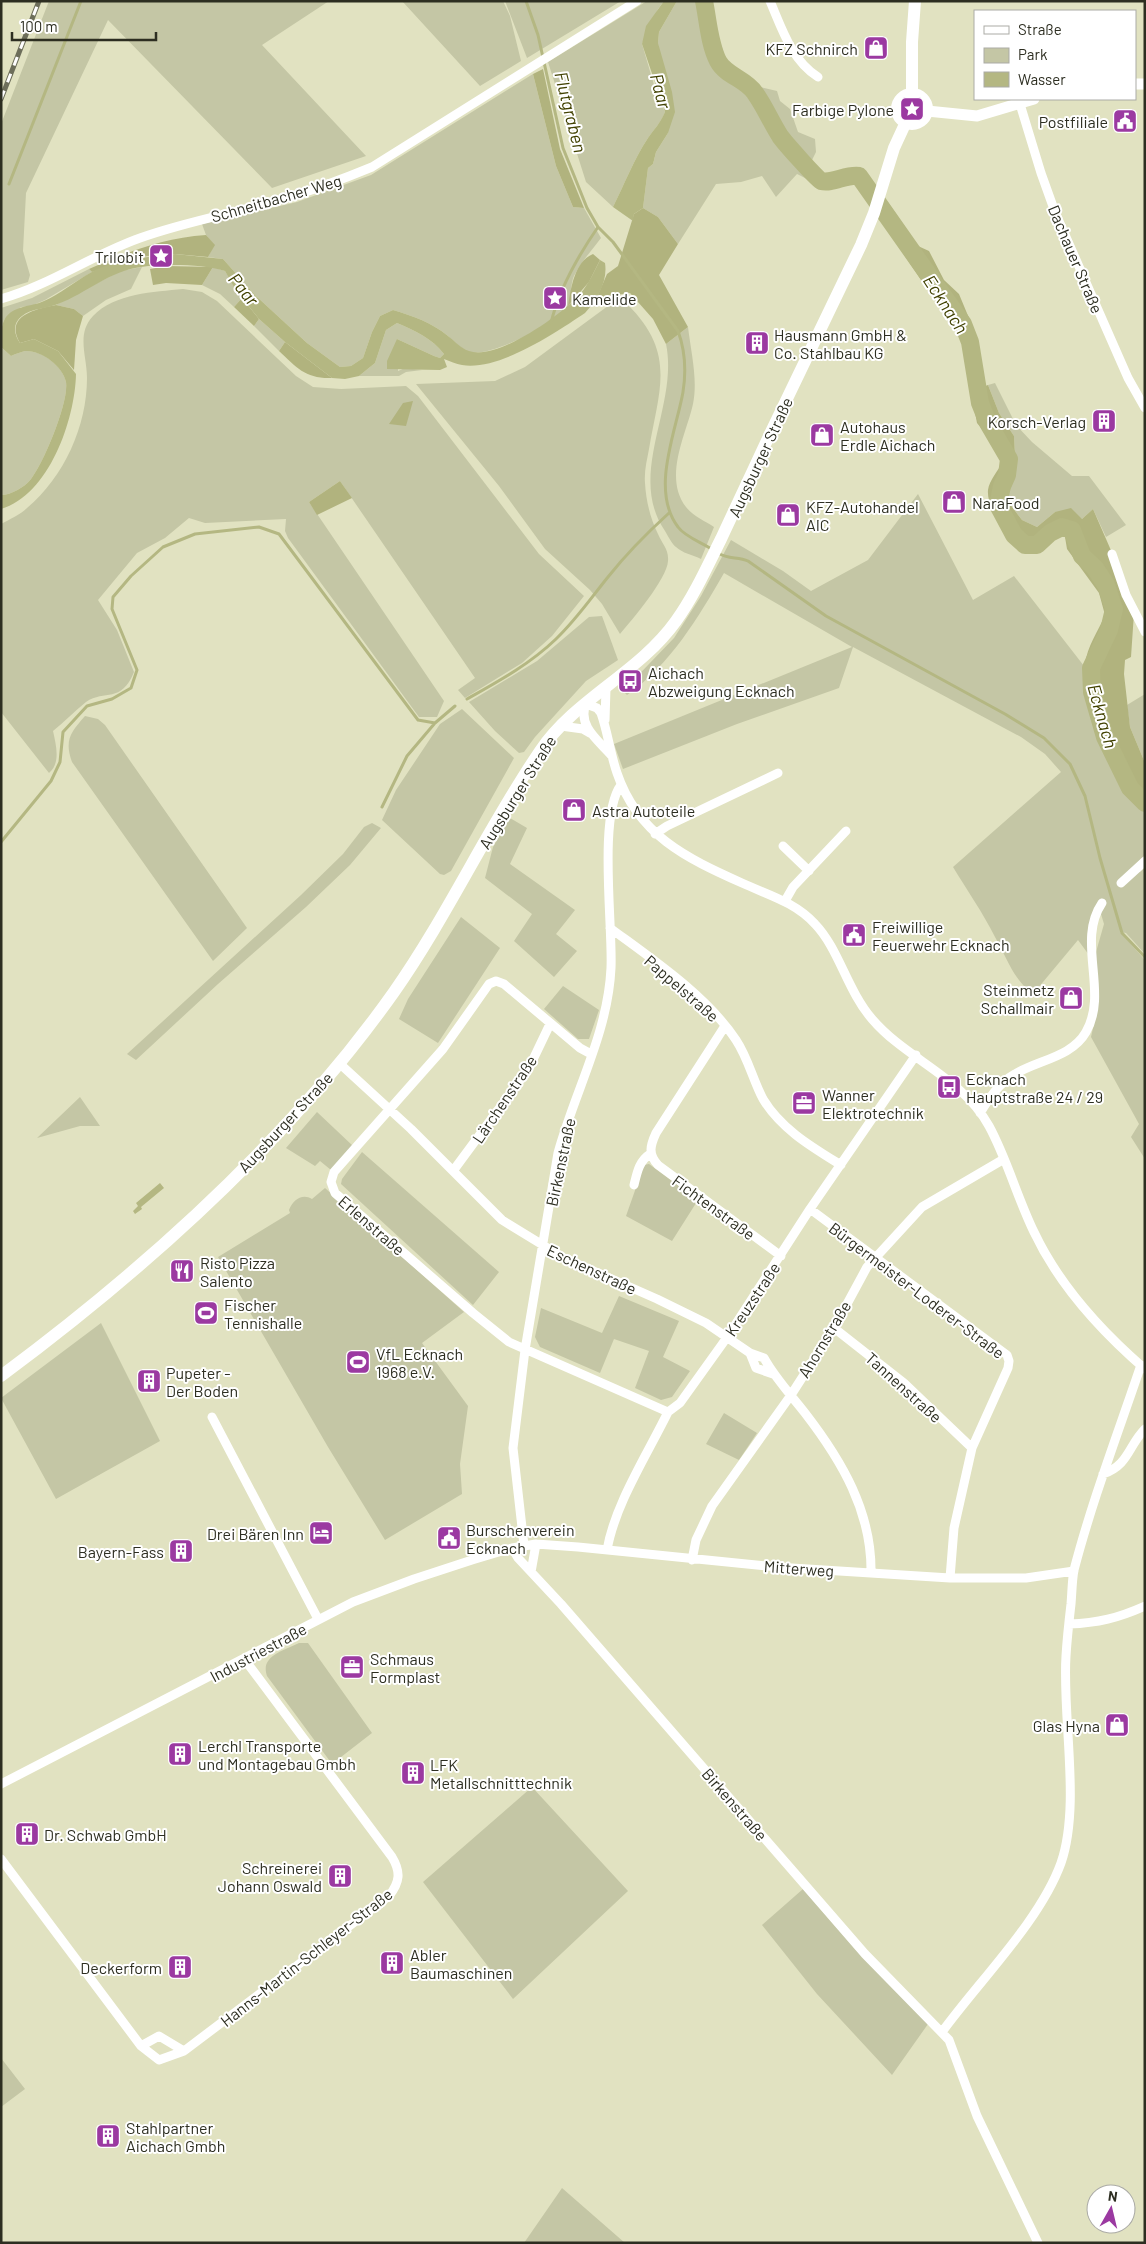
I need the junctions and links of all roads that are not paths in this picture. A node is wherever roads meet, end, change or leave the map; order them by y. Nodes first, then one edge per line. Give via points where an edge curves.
1 (637, 1) edge
2 (770, 1) edge
3 (916, 1) edge
4 (818, 77) dead end
5 (912, 93) junction
6 (1031, 100) edge
7 (1020, 104) junction
8 (927, 111) junction
9 (906, 122) junction
10 (1, 298) edge
11 (1145, 408) edge
12 (1112, 554) dead end
13 (1145, 632) edge
14 (606, 688) junction
15 (586, 704) junction
16 (605, 725) junction
17 (560, 726) junction
18 (590, 733) junction
19 (612, 756) junction
20 (778, 774) dead end
21 (621, 785) junction
22 (846, 831) dead end
23 (655, 834) junction
24 (784, 846) dead end
25 (1145, 860) edge
26 (809, 871) junction
27 (1121, 883) dead end
28 (785, 901) junction
29 (1102, 903) dead end
30 (610, 928) junction
31 (550, 1024) junction
32 (725, 1026) junction
33 (591, 1054) junction
34 (916, 1055) junction
35 (339, 1063) junction
36 (390, 1110) junction
37 (980, 1113) junction
38 (650, 1154) junction
39 (1004, 1159) junction
40 (841, 1165) junction
41 (453, 1172) junction
42 (634, 1186) dead end
43 (810, 1209) junction
44 (543, 1246) junction
45 (781, 1256) junction
46 (876, 1257) junction
47 (834, 1328) junction
48 (728, 1336) junction
49 (525, 1350) junction
50 (1143, 1367) edge
51 (1, 1376) edge
52 (790, 1395) junction
53 (668, 1412) junction
54 (212, 1417) dead end
55 (1145, 1429) edge
56 (972, 1448) junction
57 (1103, 1474) junction
58 (536, 1544) junction
59 (524, 1545) junction
60 (512, 1548) junction
61 (607, 1550) junction
62 (692, 1560) junction
63 (531, 1572) junction
64 (1074, 1572) junction
65 (871, 1573) junction
66 (950, 1578) junction
67 (1145, 1606) edge
68 (318, 1619) junction
69 (1069, 1624) junction
70 (244, 1660) junction
71 (1, 1784) edge
72 (1, 1859) edge
73 (942, 2032) junction
74 (141, 2046) junction
75 (184, 2051) junction
76 (1038, 2243) edge

1 - 10 street, Schneitbacher Weg via 372,167 282,200 140,238 45,283
2 - 4 street via 798,59
3 - 5 main road
5 - 8 main road via 921,96
5 - 9 main road via 904,96 898,104 899,116
6 - 7 street
7 - 8 street via 977,116
7 - 11 street, Dachauer Straße via 1055,212 1128,378
8 - 9 main road via 921,121
9 - 14 main road, Augsburger Straße via 888,164 874,213 685,608 647,653
12 - 13 street via 1126,595
14 - 15 main road, Augsburger Straße
14 - 16 street
15 - 16 street via 597,708
15 - 17 main road, Augsburger Straße
15 - 18 street via 583,718
16 - 19 street
17 - 18 street
17 - 35 main road, Augsburger Straße via 540,750 394,992
18 - 19 street
19 - 21 street
20 - 23 street
21 - 23 street via 634,809
21 - 30 street, Birkenstraße via 615,793 610,824
22 - 26 street
23 - 28 street via 702,864
24 - 26 street
25 - 27 street
26 - 28 street
28 - 34 street via 824,934 853,992 872,1019
29 - 37 street via 1093,927 1095,1003 1088,1029 1076,1046 1024,1068 1005,1080
30 - 32 street, Pappelstraße via 690,991
30 - 33 street, Birkenstraße via 608,1000
31 - 33 street, Erlenstraße
31 - 36 street, Erlenstraße via 504,984 496,981 489,984 443,1049
31 - 41 street, Lärchenstraße via 529,1068
32 - 38 street via 656,1134
32 - 40 street, Pappelstraße via 736,1040 773,1114 789,1130
33 - 44 street, Birkenstraße via 558,1153
34 - 37 street via 959,1088
34 - 40 street, Kreuzstraße
35 - 36 street, Eschenstraße
35 - 51 main road, Augsburger Straße via 217,1194 108,1292
36 - 41 street, Eschenstraße
36 - 49 street, Erlenstraße via 334,1172 331,1182 335,1192 473,1313
37 - 39 street
38 - 42 street via 639,1166
38 - 45 street, Fichtenstraße via 658,1165
39 - 46 street, Ahornstraße via 922,1207
39 - 50 street via 1035,1234 1052,1265 1084,1308
40 - 43 street, Kreuzstraße
41 - 44 street, Eschenstraße via 502,1220
43 - 45 street, Kreuzstraße
43 - 46 street, Bürgermeister-Loderer-Straße
44 - 48 street, Eschenstraße
44 - 49 street, Birkenstraße
45 - 48 street, Kreuzstraße
46 - 47 street, Ahornstraße via 867,1267
46 - 56 street, Bürgermeister-Loderer-Straße via 1007,1355 1008,1368
47 - 52 street, Ahornstraße
47 - 56 street, Tannenstraße via 904,1383
48 - 52 street, Eschenstraße via 750,1353 764,1358
48 - 53 street, Kreuzstraße via 680,1403
49 - 53 street, Erlenstraße
49 - 59 street, Birkenstraße via 513,1448
50 - 57 street
52 - 62 street, Ahornstraße via 712,1506 696,1540
52 - 65 street, Eschenstraße via 848,1477 864,1518
53 - 61 street, Kreuzstraße via 622,1502 610,1532
54 - 68 street
55 - 57 street via 1125,1460
56 - 66 street, Bürgermeister-Loderer-Straße via 954,1528
57 - 64 street
58 - 59 street, Mitterweg
58 - 61 street, Mitterweg
58 - 63 street
59 - 60 street, Industriestraße
60 - 63 street, Birkenstraße
60 - 68 street, Industriestraße via 414,1578
61 - 62 street, Mitterweg
62 - 65 street, Mitterweg
63 - 73 street, Birkenstraße via 865,1954
64 - 66 street, Mitterweg via 1026,1578
64 - 69 street
65 - 66 street, Mitterweg
67 - 69 street via 1118,1617
68 - 70 street, Industriestraße
69 - 73 street via 1065,1686 1068,1827 1061,1861 1054,1880 1015,1938
70 - 71 street, Industriestraße
70 - 75 street, Hanns-Martin-Schleyer-Straße via 392,1857 399,1878 389,1896
72 - 74 street, Hanns-Martin-Schleyer-Straße
73 - 76 street, Birkenstraße via 949,2040 977,2116
74 - 75 street, Hanns-Martin-Schleyer-Straße via 159,2060
74 - 75 street via 159,2036

